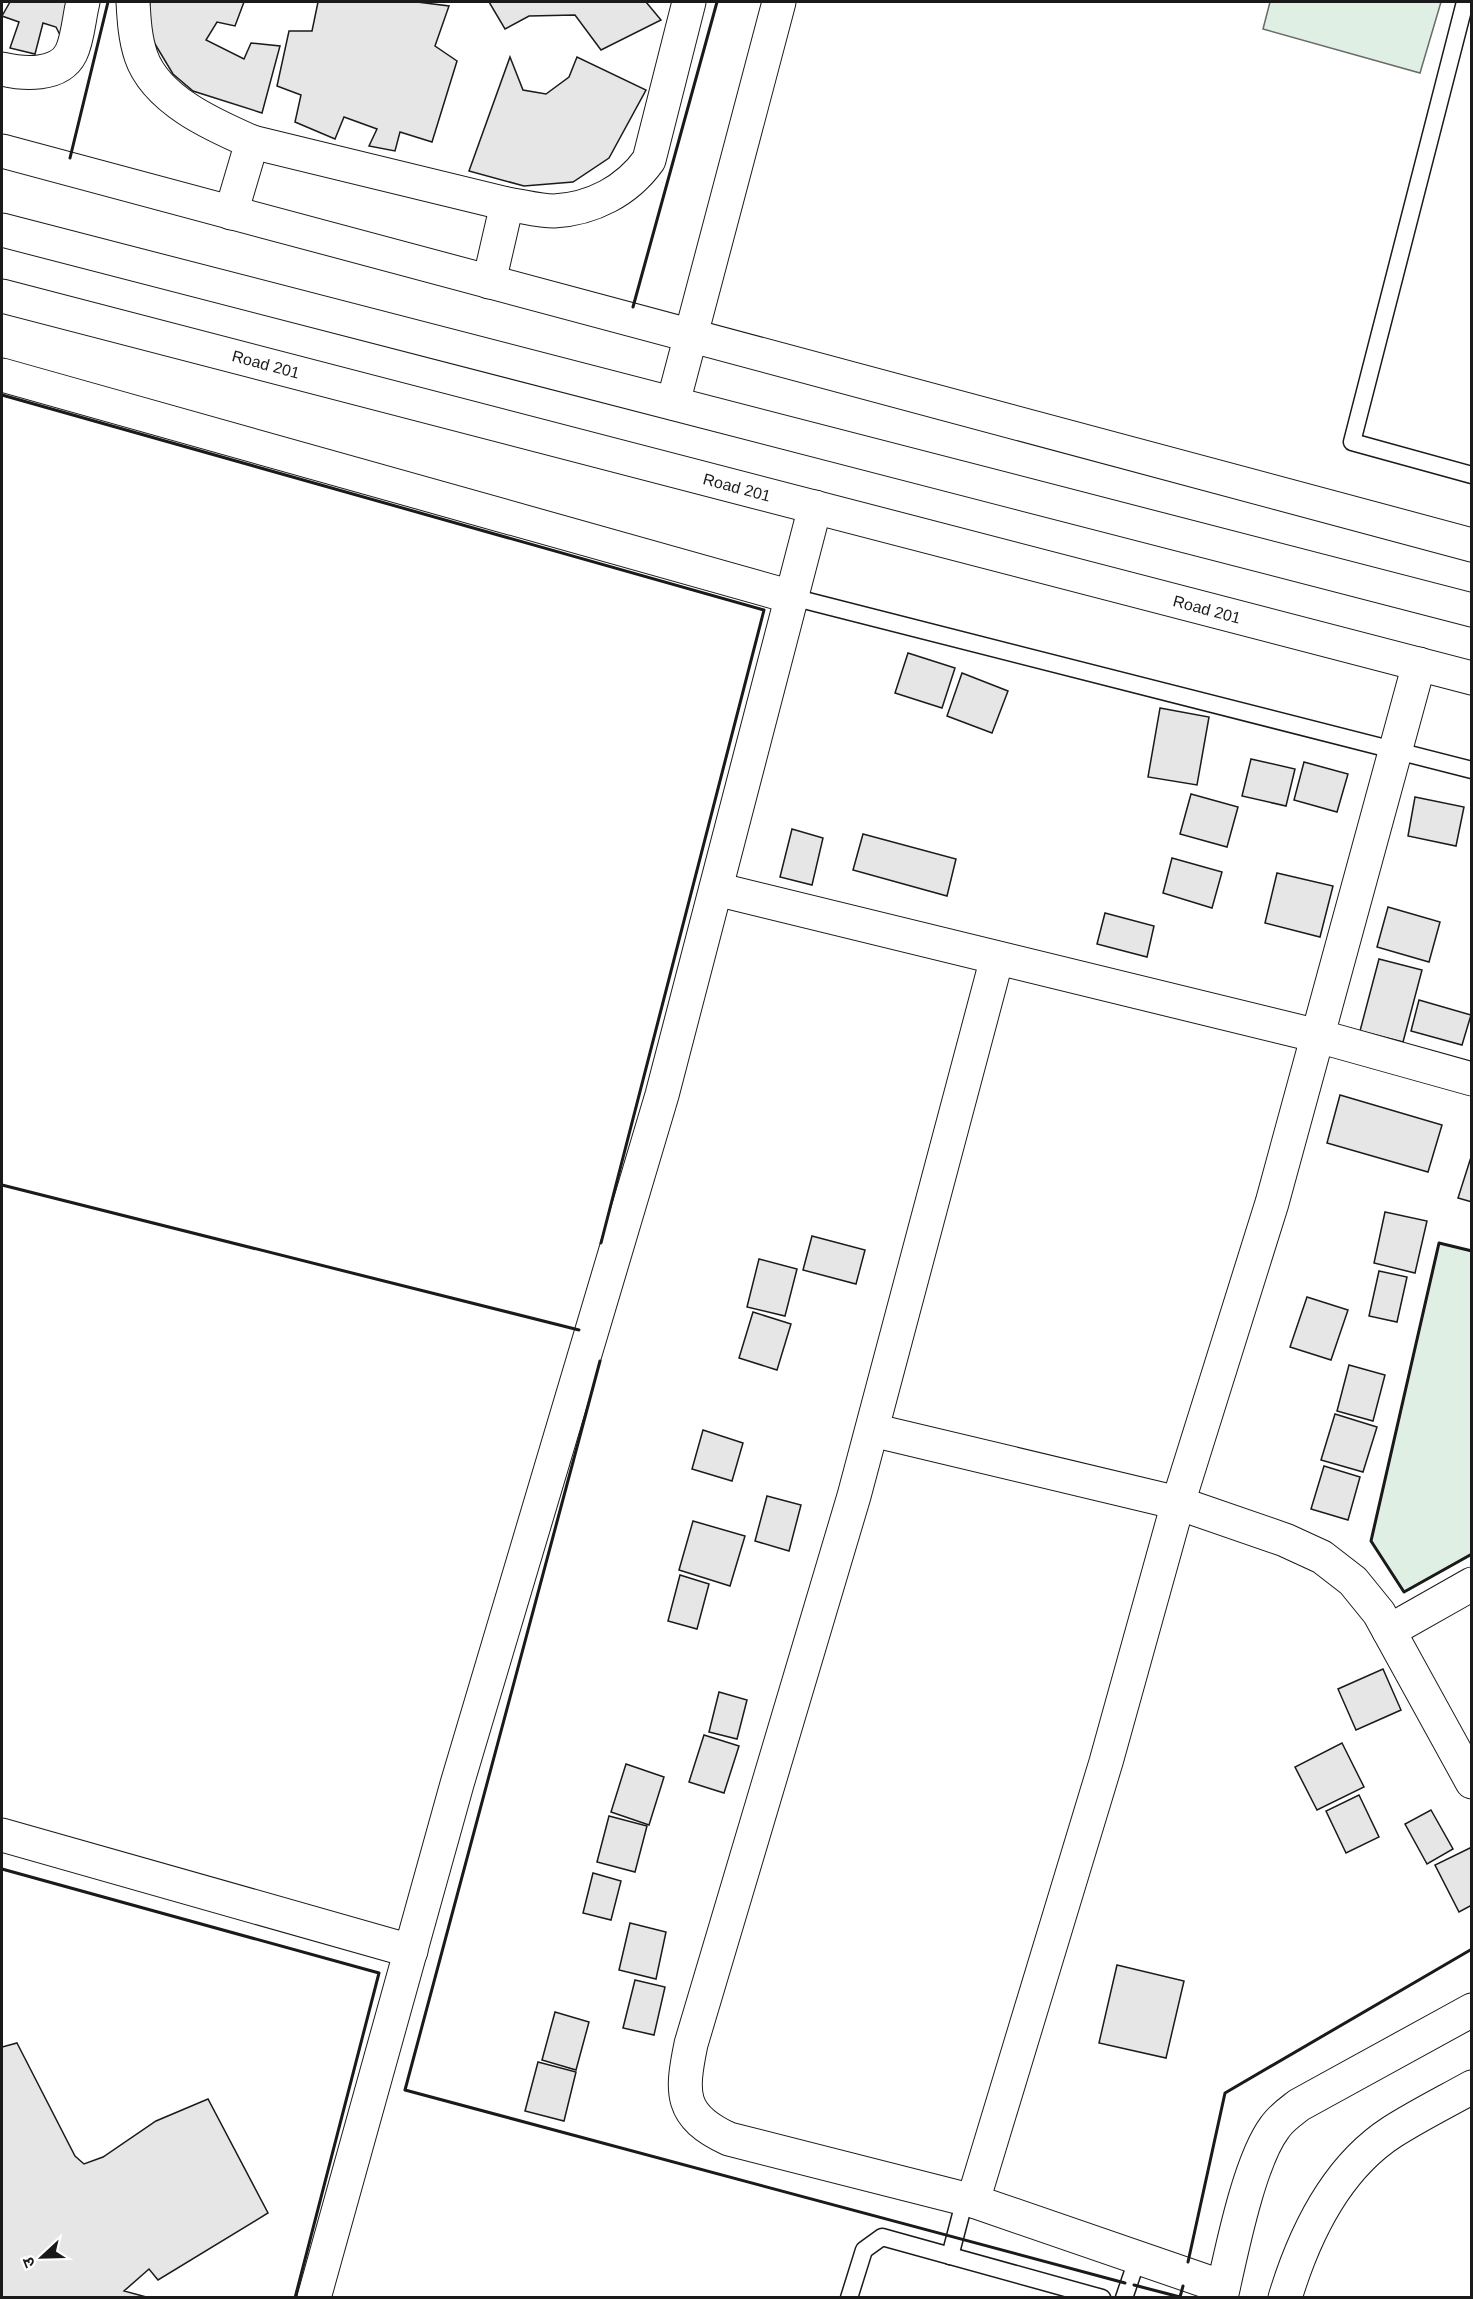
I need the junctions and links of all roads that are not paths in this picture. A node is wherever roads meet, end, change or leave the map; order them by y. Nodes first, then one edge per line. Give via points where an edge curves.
1 (83, 2) edge
2 (133, 2) edge
3 (689, 2) edge
4 (778, 2) edge
5 (1465, 2) edge
6 (2, 69) edge
7 (252, 142) junction
8 (2, 151) edge
9 (507, 204) junction
10 (231, 213) junction
11 (2, 230) edge
12 (489, 282) junction
13 (2, 296) edge
14 (690, 336) junction
15 (2, 375) edge
16 (673, 403) junction
17 (1472, 475) edge
18 (815, 507) junction
19 (1472, 546) edge
20 (792, 597) junction
21 (1472, 610) edge
22 (1419, 664) junction
23 (1472, 678) edge
24 (1396, 750) junction
25 (1472, 770) edge
26 (716, 890) junction
27 (997, 958) junction
28 (1318, 1036) junction
29 (1472, 1079) edge
30 (872, 1430) junction
31 (1178, 1503) junction
32 (1472, 1584) edge
33 (1389, 1630) junction
34 (1472, 1782) edge
35 (2, 1835) edge
36 (411, 1951) junction
37 (1472, 2010) edge
38 (1472, 2087) edge
39 (969, 2200) junction
40 (950, 2256) junction
41 (1138, 2258) junction
42 (1222, 2292) edge
43 (314, 2298) edge
44 (849, 2298) edge
45 (1102, 2298) edge
46 (1124, 2298) edge
47 (1285, 2298) edge

1 - 6 street via 71,54 38,73
2 - 7 street via 142,59 166,94 204,121
3 - 9 street via 649,160 639,174 619,191 584,206 552,211
4 - 14 street
5 - 17 lane via 1352,442
7 - 9 street
7 - 10 street
8 - 10 street
9 - 12 street
10 - 12 street
11 - 16 street
12 - 14 street
13 - 18 street, Road 201
14 - 16 street
14 - 19 street
15 - 20 street
16 - 21 street
18 - 20 street
18 - 22 street, Road 201
20 - 24 lane
20 - 26 street
22 - 23 street, Road 201
22 - 24 street
24 - 25 lane
24 - 28 street
26 - 27 street
26 - 36 street via 662,1095
27 - 28 street
27 - 30 street
28 - 29 street
28 - 31 street via 1272,1203
30 - 31 street
30 - 39 street via 691,2044 686,2096 696,2119 729,2139
31 - 33 street via 1322,1557 1353,1581
31 - 39 street via 1106,1762
32 - 33 street
33 - 34 street
35 - 36 street
36 - 43 street
37 - 42 street via 1299,2105 1274,2127 1252,2179
38 - 47 street via 1391,2133 1357,2161 1328,2198 1299,2253
39 - 40 lane
39 - 41 street
40 - 44 lane via 882,2237 864,2250
40 - 45 lane
41 - 42 street
41 - 46 lane

